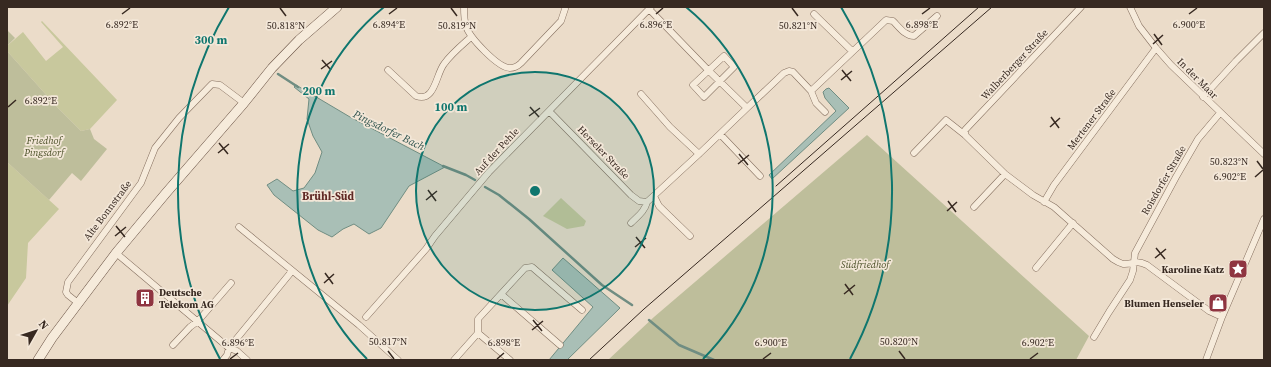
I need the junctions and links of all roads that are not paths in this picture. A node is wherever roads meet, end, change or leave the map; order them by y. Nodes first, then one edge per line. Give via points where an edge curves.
1 (337, 7) edge
2 (464, 7) edge
3 (1081, 7) edge
4 (1130, 7) edge
5 (650, 8) edge
6 (565, 9) dead end
7 (330, 10) edge
8 (814, 14) dead end
9 (937, 16) dead end
10 (1264, 33) edge
11 (471, 37) junction
12 (1156, 48) junction
13 (852, 52) junction
14 (388, 70) dead end
15 (708, 70) junction
16 (719, 81) junction
17 (811, 91) junction
18 (641, 94) dead end
19 (1203, 97) junction
20 (244, 102) junction
21 (747, 108) junction
22 (549, 110) junction
23 (825, 112) dead end
24 (1220, 113) junction
25 (720, 134) junction
26 (965, 135) junction
27 (914, 152) dead end
28 (699, 154) junction
29 (1264, 154) edge
30 (1005, 174) junction
31 (760, 176) dead end
32 (654, 196) junction
33 (647, 202) junction
34 (1044, 202) junction
35 (974, 207) dead end
36 (1264, 219) edge
37 (631, 223) dead end
38 (1073, 223) junction
39 (239, 227) dead end
40 (690, 236) dead end
41 (116, 253) junction
42 (1134, 262) junction
43 (1036, 268) dead end
44 (292, 271) junction
45 (231, 283) dead end
46 (501, 294) junction
47 (78, 303) junction
48 (582, 310) dead end
49 (366, 317) dead end
50 (1222, 317) junction
51 (198, 321) junction
52 (478, 333) junction
53 (1094, 337) dead end
54 (173, 345) dead end
55 (560, 345) dead end
56 (230, 348) junction
57 (38, 360) edge
58 (223, 360) edge
59 (247, 360) edge
60 (398, 360) edge
61 (454, 360) edge
62 (510, 360) edge
63 (1206, 360) edge

1 - 7 main road
2 - 11 street via 466,26
3 - 26 street, Walberberger Straße via 965,130
4 - 12 street, In der Maar via 1139,26
5 - 15 street
5 - 22 street, Auf der Pehle
6 - 11 street via 561,21 516,67 503,66
7 - 20 main road via 272,68
8 - 13 street
9 - 13 street via 914,36 906,34 893,21 886,20
10 - 19 street
11 - 14 street via 443,65 434,87 420,98
12 - 19 street, In der Maar
12 - 34 street, Mertener Straße
13 - 17 street
15 - 16 street
15 - 16 street via 724,56 734,67
15 - 16 street via 693,85 704,97
16 - 21 street
17 - 21 street via 789,71
17 - 23 street via 816,103
18 - 28 street via 662,119
19 - 24 street, In der Maar
20 - 41 main road
20 - 47 street, Alte Bonnstraße via 220,84 212,84 179,118 155,148 141,183 68,282 66,292
21 - 25 street
22 - 33 street, Herseler Straße via 631,195 639,201
22 - 49 street, Auf der Pehle via 489,172
24 - 29 street, In der Maar
24 - 42 street, Roisdorfer Straße via 1198,139 1176,177 1134,253
25 - 28 street
25 - 31 street
26 - 27 street via 946,120
26 - 30 street
28 - 32 street
30 - 34 street
30 - 35 street
32 - 33 street
32 - 40 street via 659,206
33 - 37 street via 643,212
34 - 38 street
36 - 50 street
38 - 42 street via 1113,259 1123,264
38 - 43 street
39 - 44 street
41 - 47 main road
41 - 51 street
42 - 50 street via 1147,265 1209,311
42 - 53 street, Roisdorfer Straße via 1130,280
44 - 56 street
44 - 60 street via 359,324
45 - 51 street
46 - 48 street via 525,268 532,267
46 - 52 street via 478,319
46 - 55 street
47 - 57 main road
50 - 63 street
51 - 54 street
51 - 56 street
52 - 61 street
52 - 62 street
56 - 58 street
56 - 59 street

